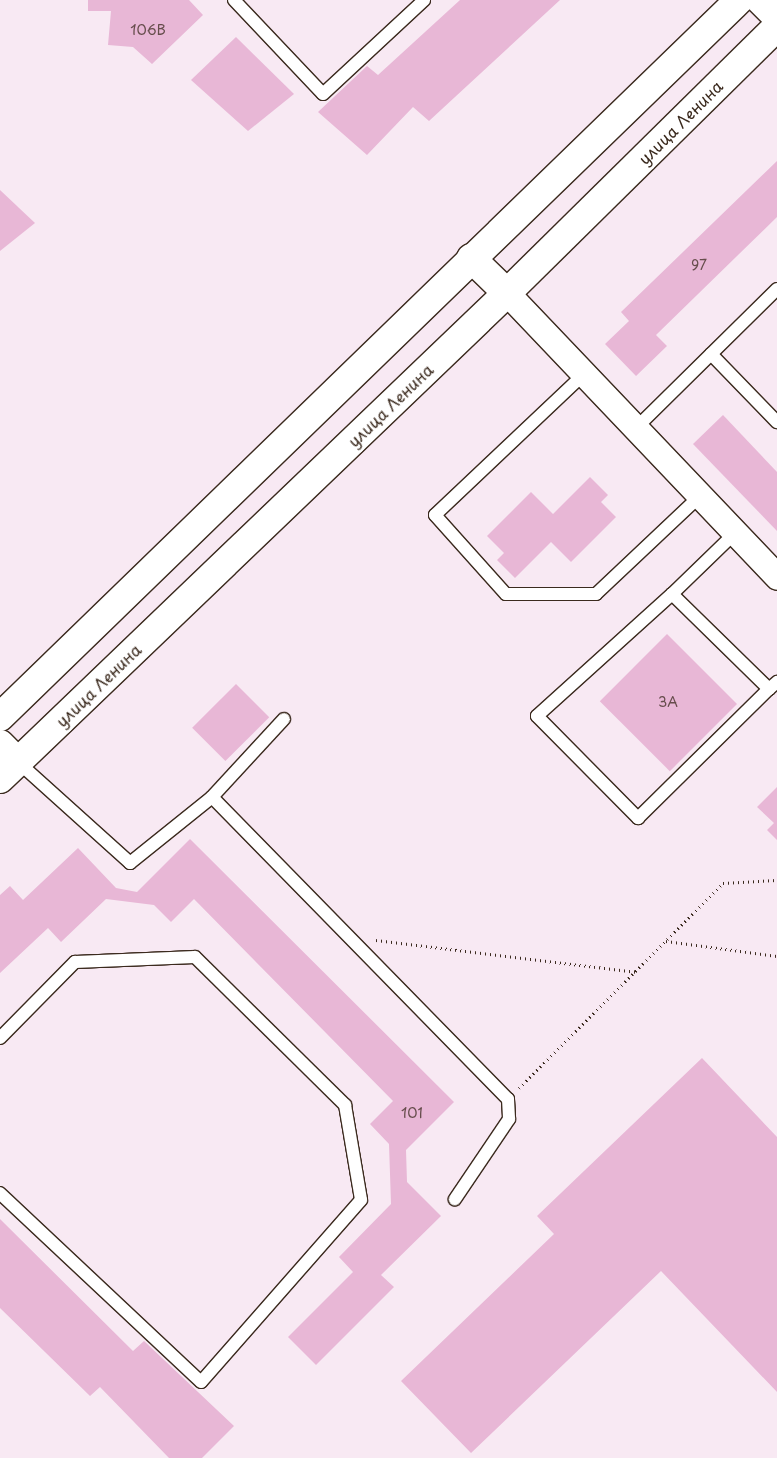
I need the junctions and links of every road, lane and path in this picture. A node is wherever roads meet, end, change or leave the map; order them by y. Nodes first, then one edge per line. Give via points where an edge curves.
1 (234, 0) edge
2 (424, 0) edge
3 (739, 0) edge
4 (760, 0) edge
5 (777, 17) edge
6 (777, 27) edge
7 (471, 258) junction
8 (777, 289) edge
9 (507, 292) junction
10 (711, 354) junction
11 (584, 374) junction
12 (777, 422) edge
13 (636, 428) junction
14 (700, 496) junction
15 (736, 534) junction
16 (777, 577) edge
17 (672, 594) junction
18 (773, 686) edge
19 (0, 717) edge
20 (284, 719) dead end
21 (6, 761) edge
22 (212, 797) junction
23 (777, 880) edge
24 (348, 936) junction
25 (666, 941) junction
26 (777, 956) edge
27 (635, 972) junction
28 (0, 1038) edge
29 (508, 1099) junction
30 (0, 1193) edge
31 (455, 1199) dead end

1 - 2 lane via 323,94
3 - 7 main road
4 - 5 main road
6 - 9 main road, улица Ленина
7 - 9 main road
7 - 19 main road
8 - 10 lane
9 - 11 street
9 - 21 main road, улица Ленина
10 - 12 lane
10 - 13 lane
11 - 13 street
11 - 14 lane via 435,515 506,594 596,594
13 - 14 street
14 - 15 street
15 - 16 street
15 - 17 lane
17 - 18 lane
17 - 18 lane via 538,716 638,818
20 - 22 lane
21 - 22 lane via 130,863
22 - 24 lane
23 - 25 path via 723,884
24 - 27 path
24 - 29 lane
25 - 26 path
25 - 27 path
27 - 29 path
28 - 30 lane via 75,962 195,958 345,1105 361,1200 201,1382
29 - 31 lane via 509,1119

